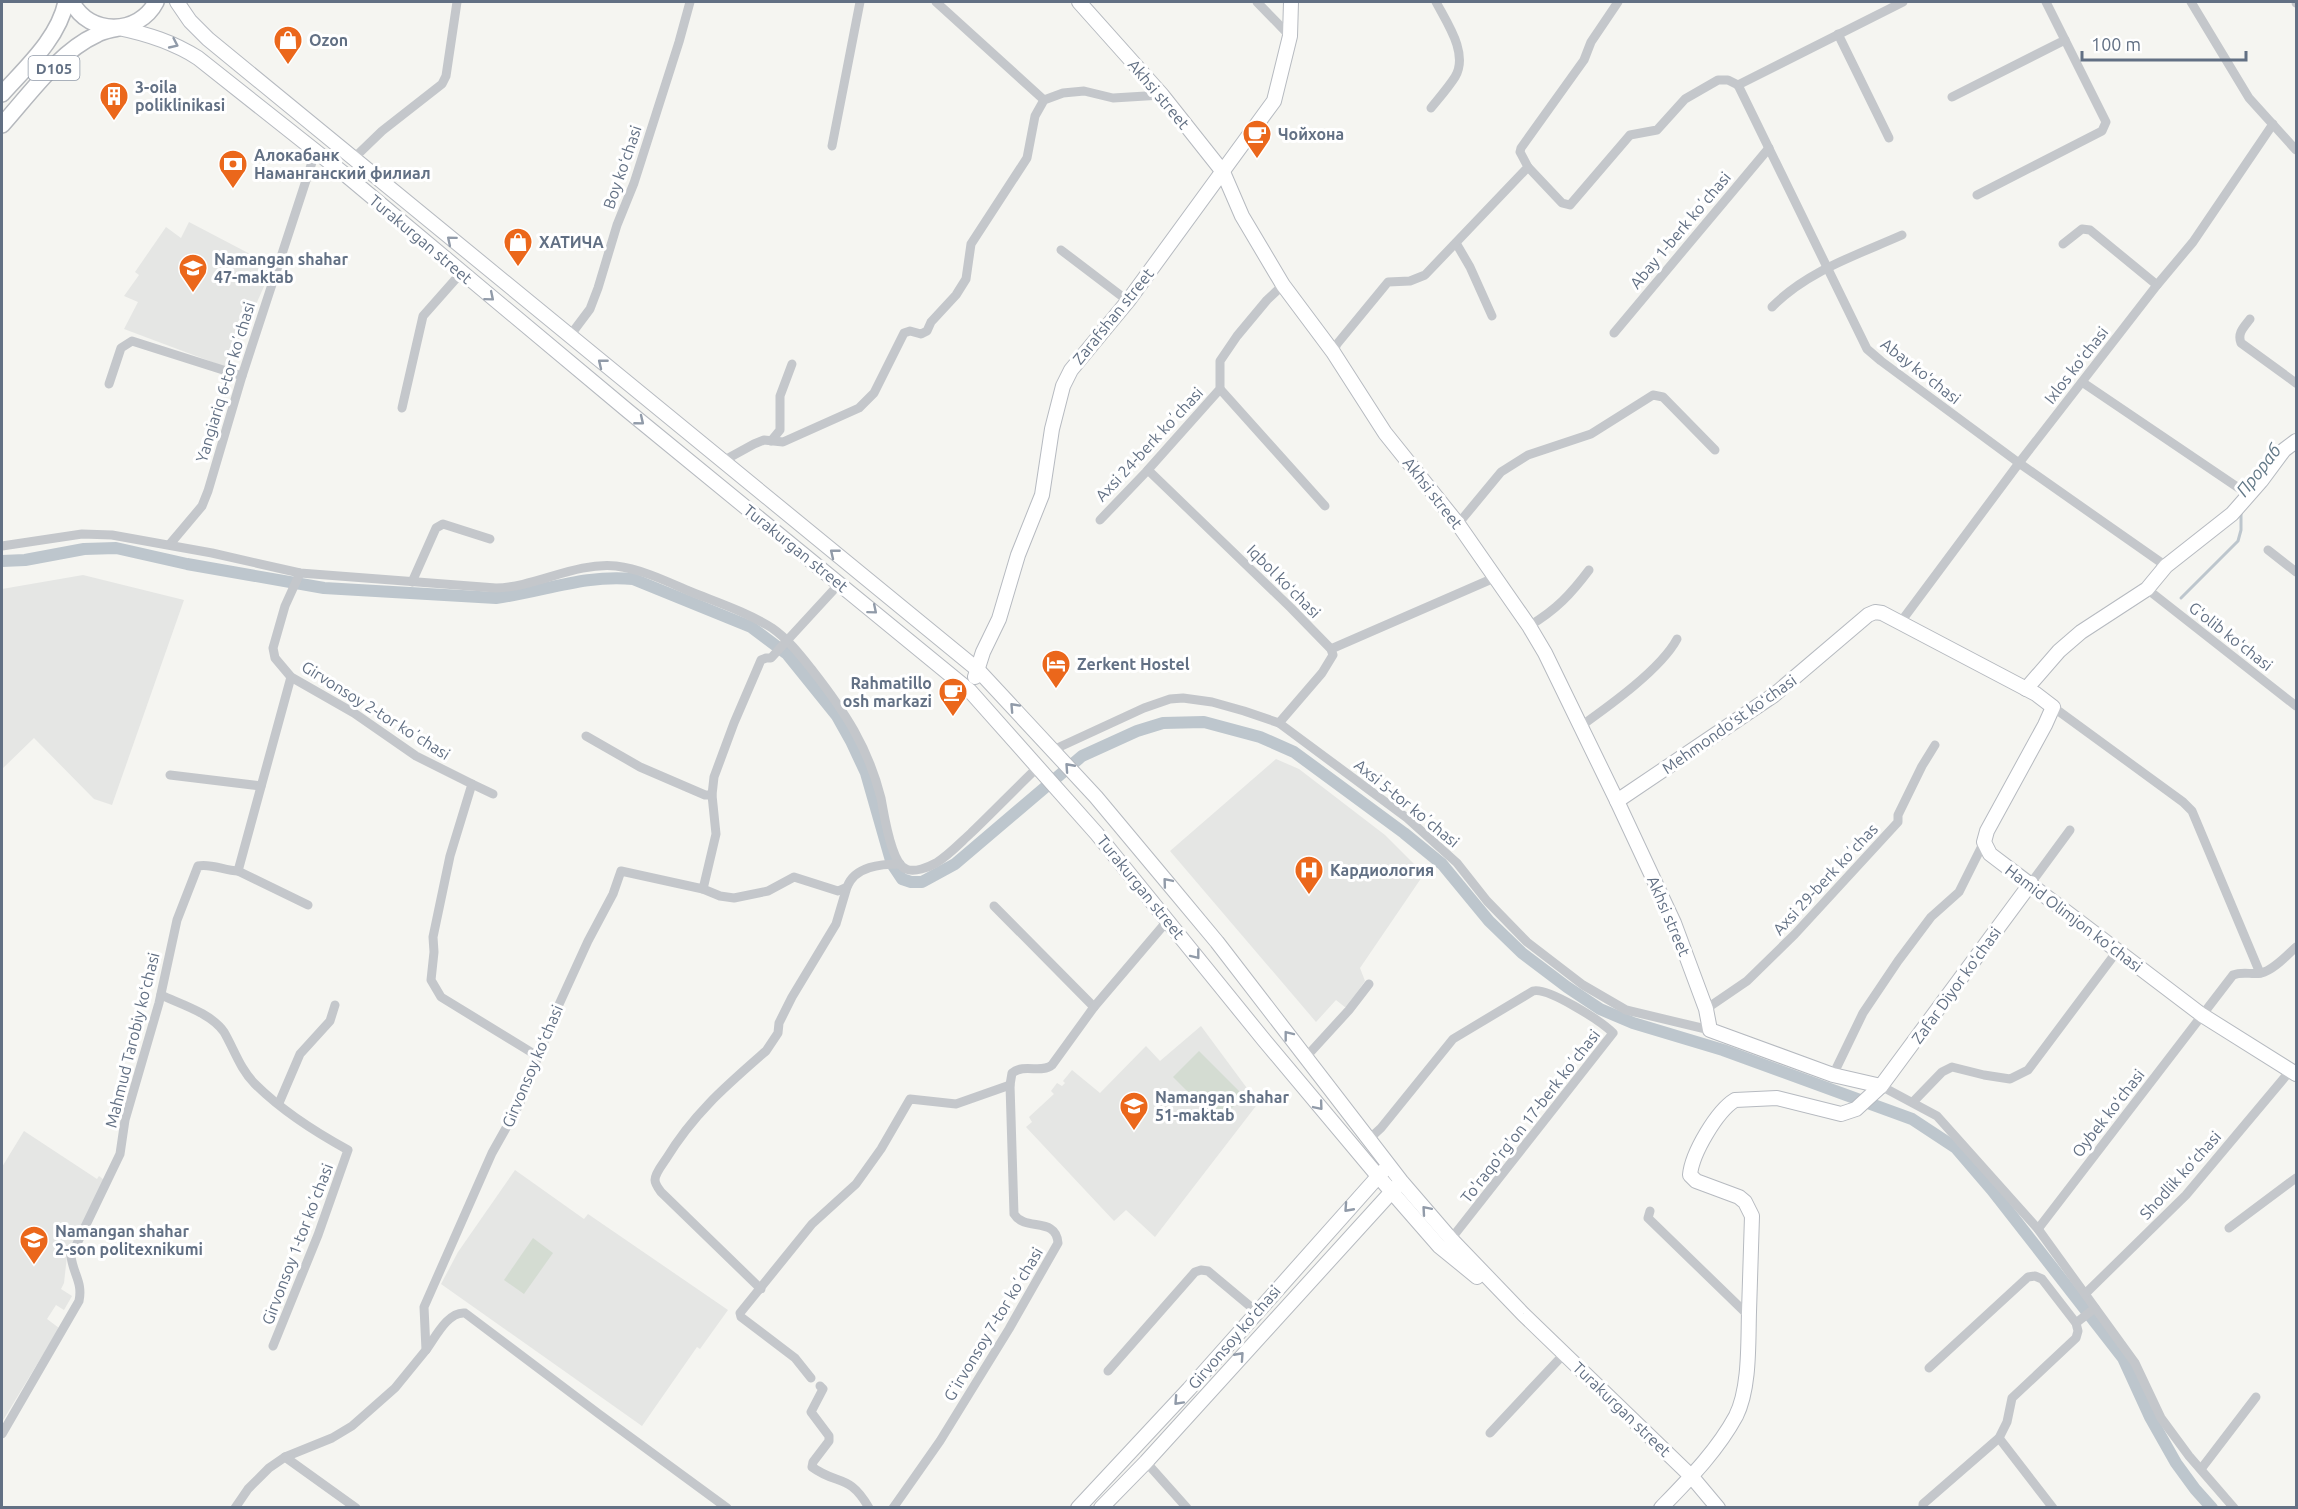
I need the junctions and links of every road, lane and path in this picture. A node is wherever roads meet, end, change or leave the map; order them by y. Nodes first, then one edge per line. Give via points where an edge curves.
1 (66, 2) edge
2 (72, 2) edge
3 (156, 2) edge
4 (177, 2) edge
5 (457, 2) edge
6 (690, 2) edge
7 (860, 2) edge
8 (936, 2) edge
9 (1079, 2) edge
10 (1257, 2) edge
11 (1291, 2) edge
12 (1437, 2) edge
13 (1618, 2) edge
14 (1903, 2) edge
15 (2046, 2) edge
16 (2191, 2) edge
17 (118, 28) junction
18 (1838, 34) junction
19 (1290, 36) junction
20 (2065, 40) junction
21 (1738, 85) junction
22 (2, 94) edge
23 (1162, 95) junction
24 (1952, 97) dead end
25 (1044, 100) junction
26 (1431, 108) dead end
27 (2, 124) edge
28 (2273, 124) junction
29 (1889, 138) dead end
30 (832, 146) dead end
31 (1769, 148) junction
32 (315, 150) junction
33 (2296, 150) edge
34 (353, 159) junction
35 (1528, 167) junction
36 (1223, 172) junction
37 (1977, 195) dead end
38 (1902, 235) dead end
39 (1456, 243) junction
40 (2063, 244) dead end
41 (1061, 250) dead end
42 (1828, 267) junction
43 (461, 273) junction
44 (1283, 285) junction
45 (2157, 285) junction
46 (1128, 301) junction
47 (1772, 307) dead end
48 (1492, 316) dead end
49 (2250, 319) dead end
50 (1614, 333) dead end
51 (569, 337) junction
52 (1334, 352) junction
53 (792, 364) dead end
54 (242, 375) junction
55 (2082, 382) junction
56 (2296, 383) edge
57 (109, 384) dead end
58 (1220, 389) junction
59 (402, 408) dead end
60 (771, 441) junction
61 (2296, 441) edge
62 (1715, 450) dead end
63 (723, 461) junction
64 (2019, 463) junction
65 (1148, 470) junction
66 (2249, 495) junction
67 (1325, 506) dead end
68 (1100, 520) dead end
69 (1458, 524) junction
70 (490, 539) dead end
71 (170, 544) junction
72 (2, 546) edge
73 (2268, 550) dead end
74 (2166, 566) junction
75 (1589, 570) dead end
76 (2296, 572) edge
77 (299, 575) junction
78 (1494, 578) junction
79 (412, 582) junction
80 (840, 583) junction
81 (2147, 589) junction
82 (1900, 623) junction
83 (1529, 626) junction
84 (1677, 639) dead end
85 (783, 646) junction
86 (1331, 649) junction
87 (978, 669) junction
88 (291, 677) junction
89 (2026, 689) junction
90 (970, 691) junction
91 (2296, 706) edge
92 (2053, 707) junction
93 (1279, 723) junction
94 (1581, 726) junction
95 (586, 736) dead end
96 (1935, 745) dead end
97 (1054, 751) junction
98 (1039, 766) junction
99 (170, 775) dead end
100 (472, 783) junction
101 (261, 786) junction
102 (493, 794) dead end
103 (712, 795) junction
104 (1617, 801) junction
105 (2070, 830) dead end
106 (1984, 843) junction
107 (900, 864) junction
108 (238, 871) junction
109 (2031, 883) junction
110 (847, 887) junction
111 (704, 889) junction
112 (308, 905) dead end
113 (994, 906) dead end
114 (1168, 920) junction
115 (2296, 947) edge
116 (2118, 950) junction
117 (2260, 973) junction
118 (1369, 984) dead end
119 (161, 995) junction
120 (335, 1005) dead end
121 (1094, 1007) junction
122 (1706, 1009) junction
123 (2202, 1015) junction
124 (1710, 1030) junction
125 (539, 1057) junction
126 (1306, 1057) junction
127 (2293, 1072) edge
128 (1833, 1075) junction
129 (1010, 1085) junction
130 (1878, 1089) junction
131 (1913, 1102) junction
132 (279, 1103) junction
133 (1369, 1139) junction
134 (1388, 1165) junction
135 (1378, 1176) junction
136 (2296, 1178) edge
137 (1396, 1186) junction
138 (1650, 1211) dead end
139 (2229, 1228) dead end
140 (2038, 1229) junction
141 (1451, 1239) junction
142 (761, 1288) junction
143 (2086, 1293) junction
144 (2095, 1308) junction
145 (1257, 1312) junction
146 (1523, 1314) junction
147 (1749, 1316) junction
148 (2076, 1323) junction
149 (273, 1346) dead end
150 (426, 1350) junction
151 (1564, 1354) junction
152 (1929, 1368) dead end
153 (1108, 1371) dead end
154 (811, 1378) dead end
155 (820, 1386) dead end
156 (2256, 1397) dead end
157 (1490, 1433) dead end
158 (2, 1434) edge
159 (1999, 1438) junction
160 (285, 1457) junction
161 (1146, 1462) junction
162 (2200, 1469) junction
163 (1692, 1478) junction
164 (235, 1508) edge
165 (356, 1508) edge
166 (727, 1508) edge
167 (869, 1508) edge
168 (893, 1508) edge
169 (1078, 1508) edge
170 (1101, 1508) edge
171 (1186, 1508) edge
172 (1661, 1508) edge
173 (1718, 1508) edge
174 (1923, 1508) edge
175 (2053, 1508) edge
176 (2234, 1508) edge

1 - 22 main road, D105 via 49,39
2 - 17 main road via 87,20 102,27
3 - 17 main road, D105 via 146,16
4 - 34 main road, Turakurgan street via 208,39
5 - 34 street via 442,84
6 - 51 street, Boy koʻchasi via 640,167 594,299
7 - 30 street
8 - 25 street
9 - 23 main road, Akhsi street
10 - 19 street
11 - 19 main road, Zarafshan street
12 - 26 street via 1457,45 1460,62 1456,76
13 - 35 street via 1591,42 1584,60 1521,148
14 - 18 street
15 - 20 street
16 - 28 street via 2249,98
17 - 27 main road, D105 via 96,34 77,46
17 -> 32 main road, Turakurgan street via 184,49
18 - 21 street
18 - 29 street
19 - 36 main road, Zarafshan street via 1274,101
20 - 24 street
20 - 37 street via 2106,127
21 - 31 street, Abay koʻchasi
21 - 35 street via 1718,80 1685,99 1657,130 1630,135 1570,204 1562,203
23 - 25 street via 1113,98 1084,91
23 - 36 main road, Akhsi street
25 - 60 street via 1037,109 1027,158 975,235 966,279 956,295 924,334 904,333 874,393 859,408 783,442
28 - 33 street
28 - 45 street, Ixlos koʻchasi via 2193,242
31 - 42 street, Abay koʻchasi
31 - 50 street, Аbay 1-berk koʼchasi
32 - 43 main road, Turakurgan street
32 - 54 street, Yangiаriq 6-tor koʼchasi
51 -> 34 main road, Turakurgan street
35 - 39 street
36 - 44 main road, Akhsi street via 1242,216
36 - 46 main road, Zarafshan street
38 - 42 street
39 - 48 street
39 - 52 street via 1425,275 1388,282
40 - 45 street via 2086,228
41 - 46 street
42 - 47 street via 1790,289
42 - 64 street, Abay koʻchasi via 1867,348
43 - 59 street via 423,316
43 -> 80 main road, Turakurgan street
44 - 52 main road, Akhsi street
44 - 58 street, Аxsi 24-berk koʼchasi via 1220,361
45 - 55 street, Ixlos koʻchasi
46 - 87 main road, Zarafshan street via 1071,370 1063,386 1042,495
49 - 56 street via 2240,333 2241,343
63 -> 51 main road, Turakurgan street
52 - 69 main road, Akhsi street via 1385,433
53 - 60 street via 780,396 780,430
54 - 57 street via 132,341 121,348
54 - 71 street, Yangiаriq 6-tor koʼchasi via 202,506
55 - 64 street, Ixlos koʻchasi
55 - 66 street
58 - 65 street, Аxsi 24-berk koʼchasi
58 - 67 street, Аxsi 24-berk koʼchasi
60 - 63 street via 744,448
61 - 66 main road via 2284,450
62 - 69 street via 1663,398 1653,395 1591,434 1528,455 1510,466
87 -> 63 main road, Turakurgan street
64 - 74 street, Abay koʻchasi
64 - 82 street, Ixlos koʻchasi
65 - 68 street, Аxsi 24-berk koʼchasi
65 - 86 street, Iqbol koʻchasi
66 - 74 main road via 2232,514
69 - 78 main road, Akhsi street
70 - 79 street via 443,524 436,528
71 - 72 street via 96,534
71 - 77 street
73 - 76 street
74 - 81 main road
75 - 83 street via 1568,598
77 - 79 street
77 - 88 street, Girvonsoy 2-tor koʼchasi via 273,648 275,658
78 - 83 main road, Akhsi street
78 - 86 street
79 - 85 street via 508,588 582,569 616,566 658,578 743,613 772,628
80 - 85 street
80 -> 90 main road, Turakurgan street
81 - 89 main road via 2081,632
81 - 91 street, Gʻolib koʻchasi
82 - 89 main road, Mehmondoʻst koʻchasi
82 - 104 main road, Mehmondoʻst koʻchasi via 1882,613 1868,615 1774,695
83 - 94 main road, Akhsi street
84 - 94 street via 1670,651 1617,701
85 - 103 street via 771,658 761,660 723,751
85 - 107 street via 842,709 856,735 874,776
86 - 93 street via 1333,655 1322,673
87 - 90 main road, Zarafshan street
97 -> 87 main road, Turakurgan street
88 - 100 street, Girvonsoy 2-tor koʼchasi via 354,713 416,756
88 - 101 street
89 - 92 main road, Mehmondoʻst koʻchasi
90 - 98 main road, Turakurgan street
92 - 106 main road
92 - 117 street via 2192,811
93 - 97 street, Аxsi 5-tor koʼchasi via 1212,702 1170,699
93 - 124 street, Аxsi 5-tor koʼchasi via 1407,818 1457,862 1486,902 1527,942 1583,985 1626,1010
94 - 104 main road, Akhsi street
95 - 103 street via 640,767
96 - 122 street, Аxsi 29-berk koʼchas via 1898,815 1898,822 1747,981
126 -> 97 main road, Turakurgan street via 1217,942
98 - 107 street via 938,862 910,871
98 - 114 main road, Turakurgan street
99 - 101 street
100 - 102 street, Girvonsoy 2-tor koʼchasi
100 - 125 street via 440,898 431,981 441,997
101 - 108 street
103 - 111 street via 716,834
104 - 122 main road, Akhsi street via 1674,923
105 - 109 street
106 - 109 main road, Hamid Olimjon ko'chasi via 1990,854
106 - 128 street via 1959,892 1931,917 1863,1013
107 - 110 street via 883,864 859,873
108 - 112 street
108 - 119 street, Mahmud Tarobiy koʻchasi via 198,866 177,920
109 - 116 main road, Hamid Olimjon ko'chasi
109 - 130 main road, Zafar Diyor koʻchasi
110 - 111 street via 838,891 794,877 768,891 734,898
110 - 142 street via 836,924 792,997 774,1041 692,1119 655,1177 661,1192
111 - 125 street, Girvonsoy koʻchasi via 621,871 556,1011
113 - 121 street
114 - 121 street
114 -> 135 main road, Turakurgan street
115 - 117 street
116 - 123 main road, Hamid Olimjon ko'chasi
116 - 131 street via 2028,1070 2010,1079 1947,1068
117 - 123 street, Oybek koʻchasi via 2233,975
118 - 126 street
119 - 132 street, Girvonsoy 1-tor koʼchasi via 215,1023 254,1083
119 - 158 street, Mahmud Tarobiy koʻchasi via 125,1120 120,1154 71,1256 81,1285 79,1301
120 - 132 street via 330,1021 300,1054
121 - 129 street via 1053,1065 1015,1070
122 - 124 main road, Akhsi street
123 - 127 main road, Hamid Olimjon ko'chasi
123 - 140 street, Oybek koʻchasi
124 - 128 main road
125 - 150 street, Girvonsoy koʻchasi via 424,1307
126 - 133 main road, Turakurgan street
127 - 143 street, Shodlik ko‘chasi via 2186,1195
128 - 130 main road
129 - 142 street via 957,1104 910,1099 862,1176 812,1224
129 - 168 street, Gʼirvonsoy 7-tor koʼchasi via 1014,1214 1021,1222 1050,1227 1058,1243 940,1441
130 - 131 street
130 - 147 main road, Zafar Diyor koʻchasi via 1857,1107 1841,1114 1777,1098 1736,1100 1708,1130 1690,1175 1696,1181 1739,1197 1750,1210
131 - 140 street via 1937,1116
132 - 149 street, Girvonsoy 1-tor koʼchasi via 306,1127 348,1150
133 - 134 main road, Turakurgan street
133 - 141 street, To'raqo'rg'on 17-berk koʼchasi via 1453,1039 1533,990 1556,996 1613,1033
134 - 135 main road, Girvonsoy koʻchasi
134 - 137 main road, Turakurgan street
135 - 137 main road, Turakurgan street
135 -> 145 main road, Girvonsoy koʻchasi
136 - 139 street
141 -> 137 main road, Turakurgan street
137 - 146 main road, Turakurgan street via 1439,1246
161 -> 137 main road, Girvonsoy koʻchasi
138 - 147 street via 1648,1218
140 - 143 street
141 - 146 main road, Turakurgan street
142 - 154 street via 740,1316 795,1359
143 - 144 street
144 - 148 street
144 - 162 street via 2135,1363 2161,1419
145 - 153 street via 1208,1271 1195,1272
145 -> 169 main road, Girvonsoy koʻchasi
146 - 151 main road, Turakurgan street
147 - 163 main road via 1743,1396 1731,1423
148 - 152 street via 2042,1279 2028,1277
148 - 159 street via 2076,1338 2012,1398
150 - 160 street via 395,1388 352,1426
150 - 166 street via 451,1317 465,1313
151 - 157 street
151 - 163 main road, Turakurgan street
155 - 167 street via 823,1389 811,1412 829,1441 812,1467 852,1485
156 - 162 street
159 - 174 street
159 - 175 street
160 - 164 street via 255,1482
160 - 165 street
161 - 170 main road, Girvonsoy koʻchasi
161 - 171 street
162 - 176 street
163 - 172 main road
163 - 173 main road, Turakurgan street

